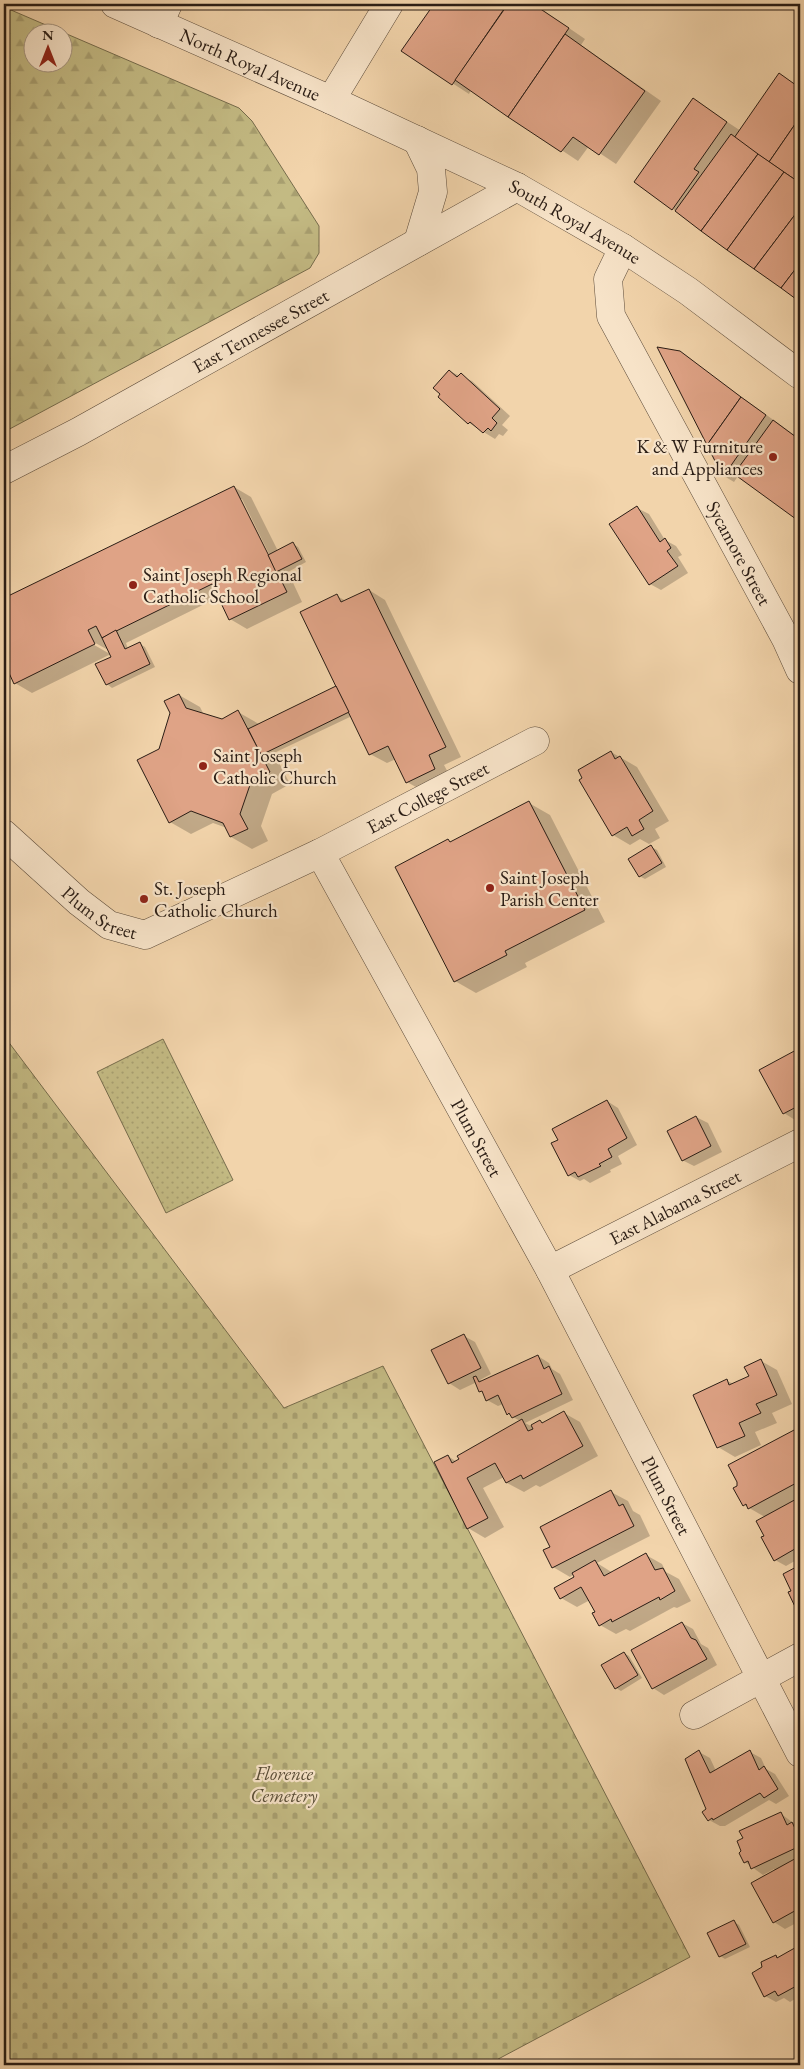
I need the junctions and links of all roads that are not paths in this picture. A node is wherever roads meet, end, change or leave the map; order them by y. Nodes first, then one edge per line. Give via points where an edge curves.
1 (115, 4) edge
2 (389, 4) edge
3 (164, 14) edge
4 (330, 100) junction
5 (417, 140) junction
6 (517, 187) junction
7 (418, 242) junction
8 (623, 248) junction
9 (800, 375) edge
10 (4, 470) edge
11 (800, 670) edge
12 (535, 741) dead end
13 (4, 834) edge
14 (320, 853) junction
15 (800, 1143) edge
16 (550, 1270) junction
17 (800, 1657) edge
18 (761, 1678) junction
19 (694, 1715) dead end
20 (800, 1753) edge

1 - 3 street, North Royal Avenue
2 - 4 street
3 - 4 street, North Royal Avenue
4 - 5 street, South Royal Avenue
5 - 6 street, South Royal Avenue
5 - 7 street via 431,169 433,192
6 - 7 street, East Tennessee Street
6 - 8 street, South Royal Avenue
7 - 10 street, East Tennessee Street
8 - 9 street, South Royal Avenue via 688,291
8 - 11 street, Sycamore Street via 608,279 611,316
12 - 14 street, East College Street
13 - 14 street, Plum Street via 109,925 145,935
14 - 16 street, Plum Street
15 - 16 street, East Alabama Street
16 - 18 street, Plum Street
17 - 18 street
18 - 19 street
18 - 20 street, Plum Street

